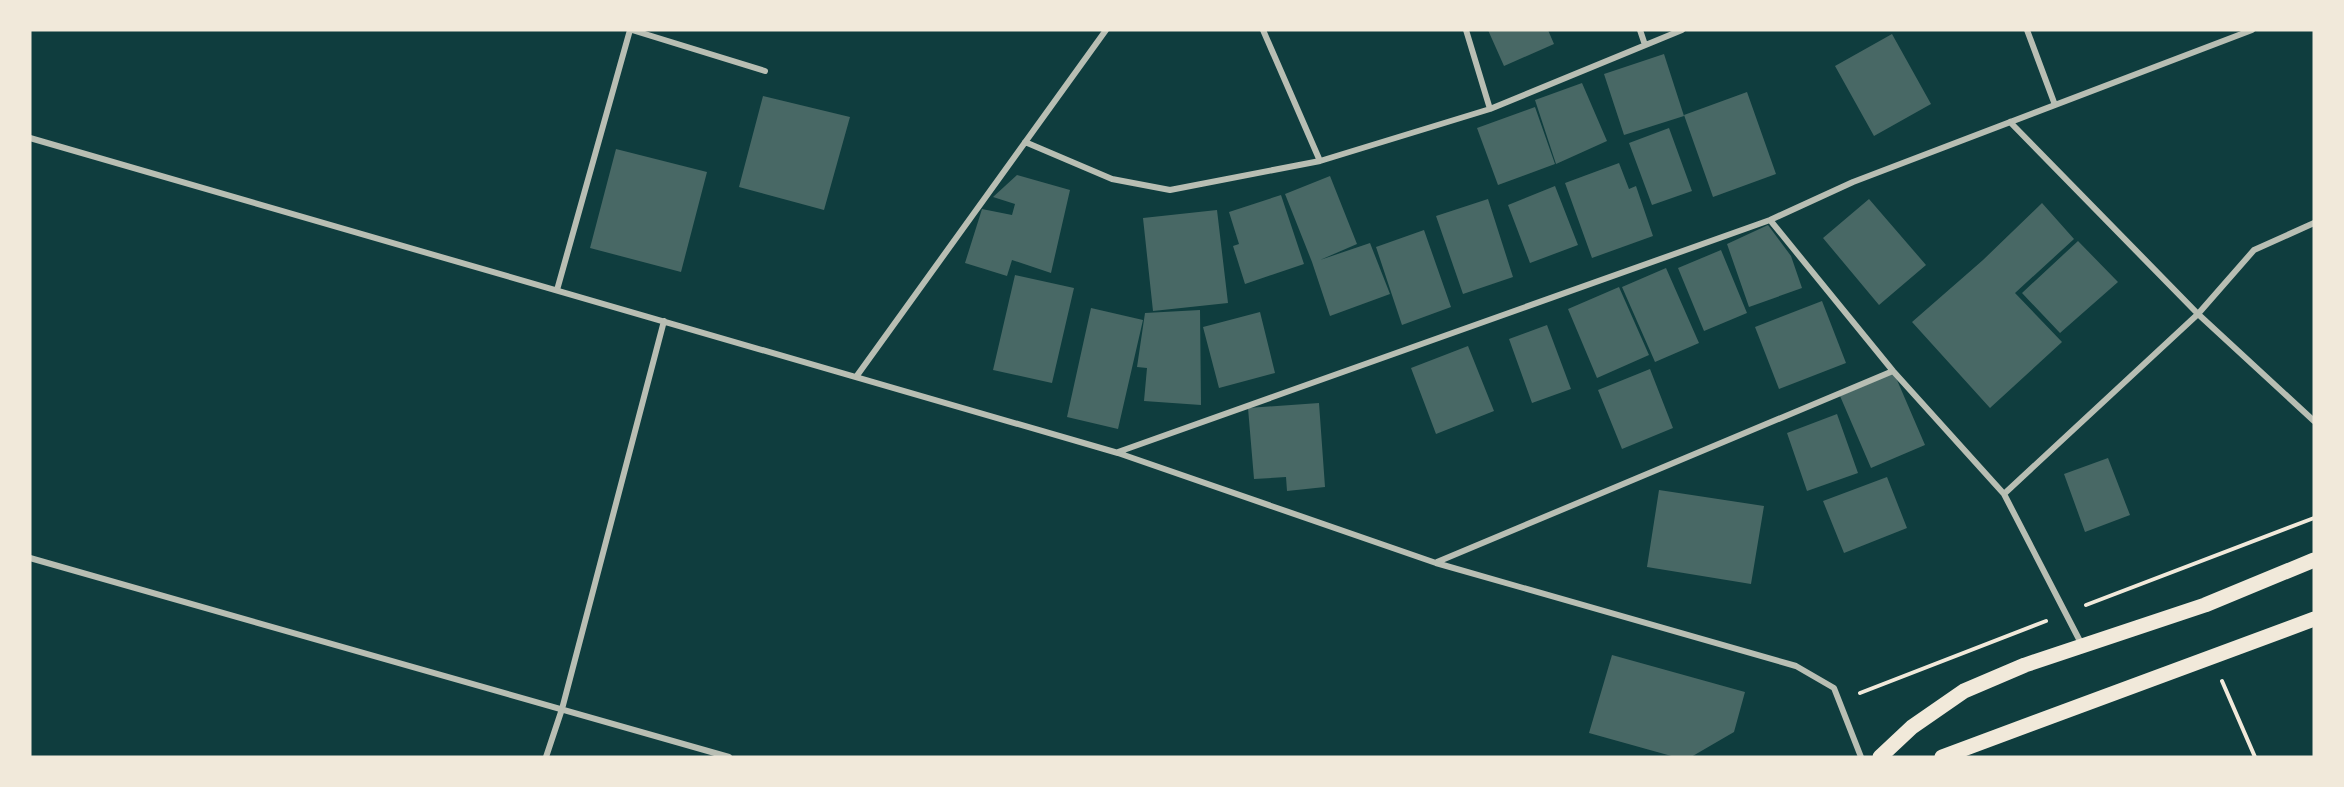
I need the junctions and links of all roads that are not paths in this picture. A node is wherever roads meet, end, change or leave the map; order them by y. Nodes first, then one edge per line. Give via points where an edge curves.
1 (631, 30) edge
2 (1106, 30) edge
3 (1263, 30) edge
4 (1466, 30) edge
5 (1641, 30) edge
6 (1682, 30) edge
7 (2026, 30) edge
8 (2252, 30) edge
9 (1645, 45) junction
10 (765, 71) dead end
11 (2055, 105) junction
12 (1490, 109) junction
13 (2010, 122) junction
14 (30, 138) edge
15 (1025, 142) junction
16 (1320, 160) junction
17 (1770, 220) junction
18 (2314, 223) edge
19 (557, 290) junction
20 (2198, 314) junction
21 (664, 321) junction
22 (1893, 371) junction
23 (856, 377) junction
24 (2314, 421) edge
25 (1118, 453) junction
26 (2004, 494) junction
27 (30, 558) edge
28 (2314, 560) edge
29 (1436, 563) junction
30 (2314, 619) edge
31 (2083, 647) junction
32 (562, 709) junction
33 (546, 757) edge
34 (729, 757) edge
35 (1861, 757) edge
36 (1880, 757) edge
37 (1942, 757) edge

1 - 10 street
1 - 19 street
2 - 15 street
3 - 16 street
4 - 12 street
5 - 9 street
6 - 9 street
7 - 11 street
8 - 11 street
9 - 12 street
11 - 13 street
12 - 16 street
13 - 17 street via 1853,182
13 - 20 street
14 - 19 street
15 - 16 street via 1112,179 1170,190
15 - 23 street
17 - 22 street
17 - 25 street
18 - 20 street via 2254,250
19 - 21 street
20 - 24 street
20 - 26 street
21 - 23 street
21 - 32 street
22 - 26 street
22 - 29 street
23 - 25 street
25 - 29 street
26 - 31 street
27 - 32 street
28 - 31 main road via 2205,605
29 - 35 street via 1796,666 1834,688
30 - 37 main road
31 - 36 main road via 2025,665 1964,691 1912,727
32 - 33 street
32 - 34 street

